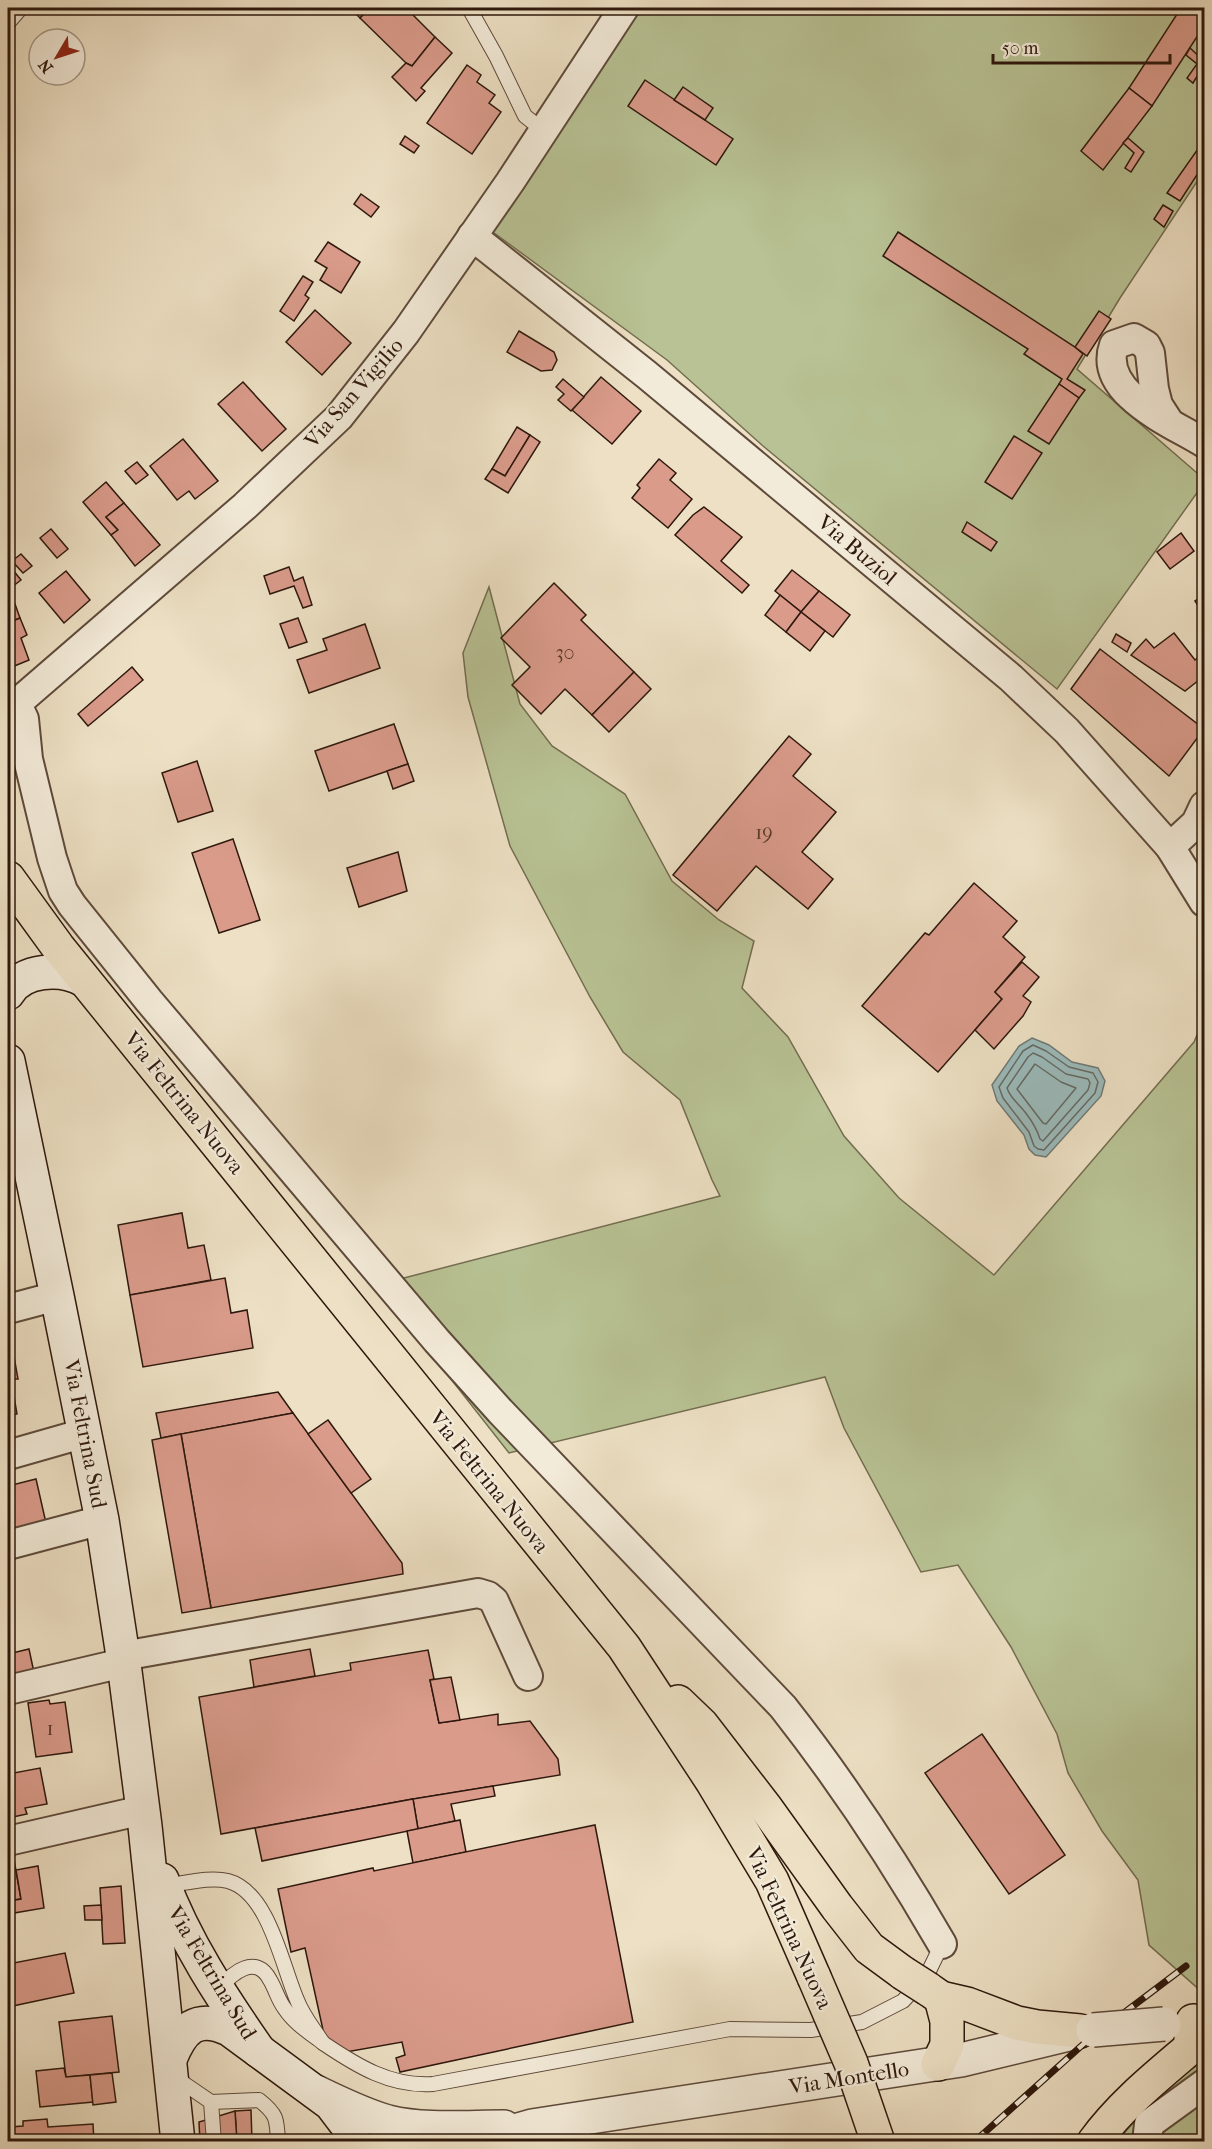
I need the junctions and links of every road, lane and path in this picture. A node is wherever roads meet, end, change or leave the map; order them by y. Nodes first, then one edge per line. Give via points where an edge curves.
1 (21, 8) edge
2 (469, 8) edge
3 (624, 8) edge
4 (8, 22) edge
5 (544, 131) junction
6 (472, 236) junction
7 (1169, 422) dead end
8 (1204, 443) edge
9 (12, 707) edge
10 (1204, 806) edge
11 (1170, 847) junction
12 (8, 878) edge
13 (1204, 902) edge
14 (84, 980) junction
15 (8, 993) edge
16 (8, 1061) edge
17 (57, 1296) junction
18 (8, 1309) edge
19 (85, 1433) junction
20 (8, 1455) edge
21 (102, 1520) junction
22 (8, 1545) edge
23 (624, 1647) junction
24 (123, 1659) junction
25 (528, 1676) dead end
26 (8, 1690) edge
27 (144, 1818) junction
28 (8, 1841) edge
29 (164, 1886) junction
30 (942, 1944) joint
31 (924, 1987) junction
32 (217, 1990) junction
33 (1194, 2020) edge
34 (1087, 2031) junction
35 (323, 2043) junction
36 (259, 2051) junction
37 (938, 2064) junction
38 (171, 2067) junction
39 (1204, 2084) edge
40 (314, 2091) junction
41 (212, 2102) junction
42 (532, 2126) junction
43 (178, 2142) edge
44 (214, 2142) edge
45 (278, 2142) edge
46 (355, 2142) edge
47 (477, 2142) edge
48 (878, 2142) edge
49 (1094, 2142) edge
50 (1147, 2142) edge

1 - 4 lane
2 - 5 lane via 525,116
3 - 5 street, Via San Vigilio
5 - 6 street, Via San Vigilio
6 - 9 street, Via San Vigilio via 389,356 330,426 245,506
6 - 11 street, Via Buziol via 647,375 1011,678 1066,731
7 - 8 street
9 - 30 street via 20,706 24,719 28,759 58,880 72,906 437,1341 532,1446 783,1707 884,1847
10 - 11 street via 1196,823
11 - 13 street, Via Buziol
12 - 14 main road, Via Feltrina Nuova
14 - 15 main road via 65,972 41,974 19,981
14 - 23 main road, Via Feltrina Nuova
16 - 17 main road, Via Feltrina Sud
17 - 18 street
17 - 19 main road, Via Feltrina Sud
19 - 20 street
19 - 21 main road, Via Feltrina Sud
21 - 22 street
21 - 24 main road, Via Feltrina Sud
23 - 31 main road via 702,1725 869,1948
23 - 48 main road, Via Feltrina Nuova, bridge via 772,1881 851,2063
24 - 25 street via 478,1593 494,1601
24 - 26 street
24 - 27 main road, Via Feltrina Sud
27 - 28 street
27 - 29 main road, Via Feltrina Sud
27 - 38 main road, Via Feltrina Sud
29 - 32 main road, Via Feltrina Sud via 179,1924
29 - 35 lane via 225,1880 245,1890 263,1914 297,2000
30 - 35 lane via 927,1976 903,2001 862,2022 821,2029 730,2029 418,2085 386,2079
31 - 34 main road via 1017,2023
31 - 37 main road via 947,2021 947,2045
32 - 35 lane via 242,1968 258,1968 270,1979 294,2020
32 - 36 main road, Via Feltrina Sud
33 - 34 main road, Via Montello, bridge
33 - 49 main road via 1190,2048 1137,2092
34 - 37 main road, Via Montello
36 - 38 main road via 229,2029 202,2023 182,2036
36 - 40 main road
37 - 42 main road, Via Montello
38 - 41 lane
38 - 43 main road, Via Feltrina Sud
39 - 50 street via 1149,2124
40 - 42 main road, Via Montello via 390,2122 435,2127
40 - 46 main road via 331,2104
41 - 44 lane
41 - 45 lane via 259,2100 273,2110 278,2122
42 - 47 main road, Via Montello

